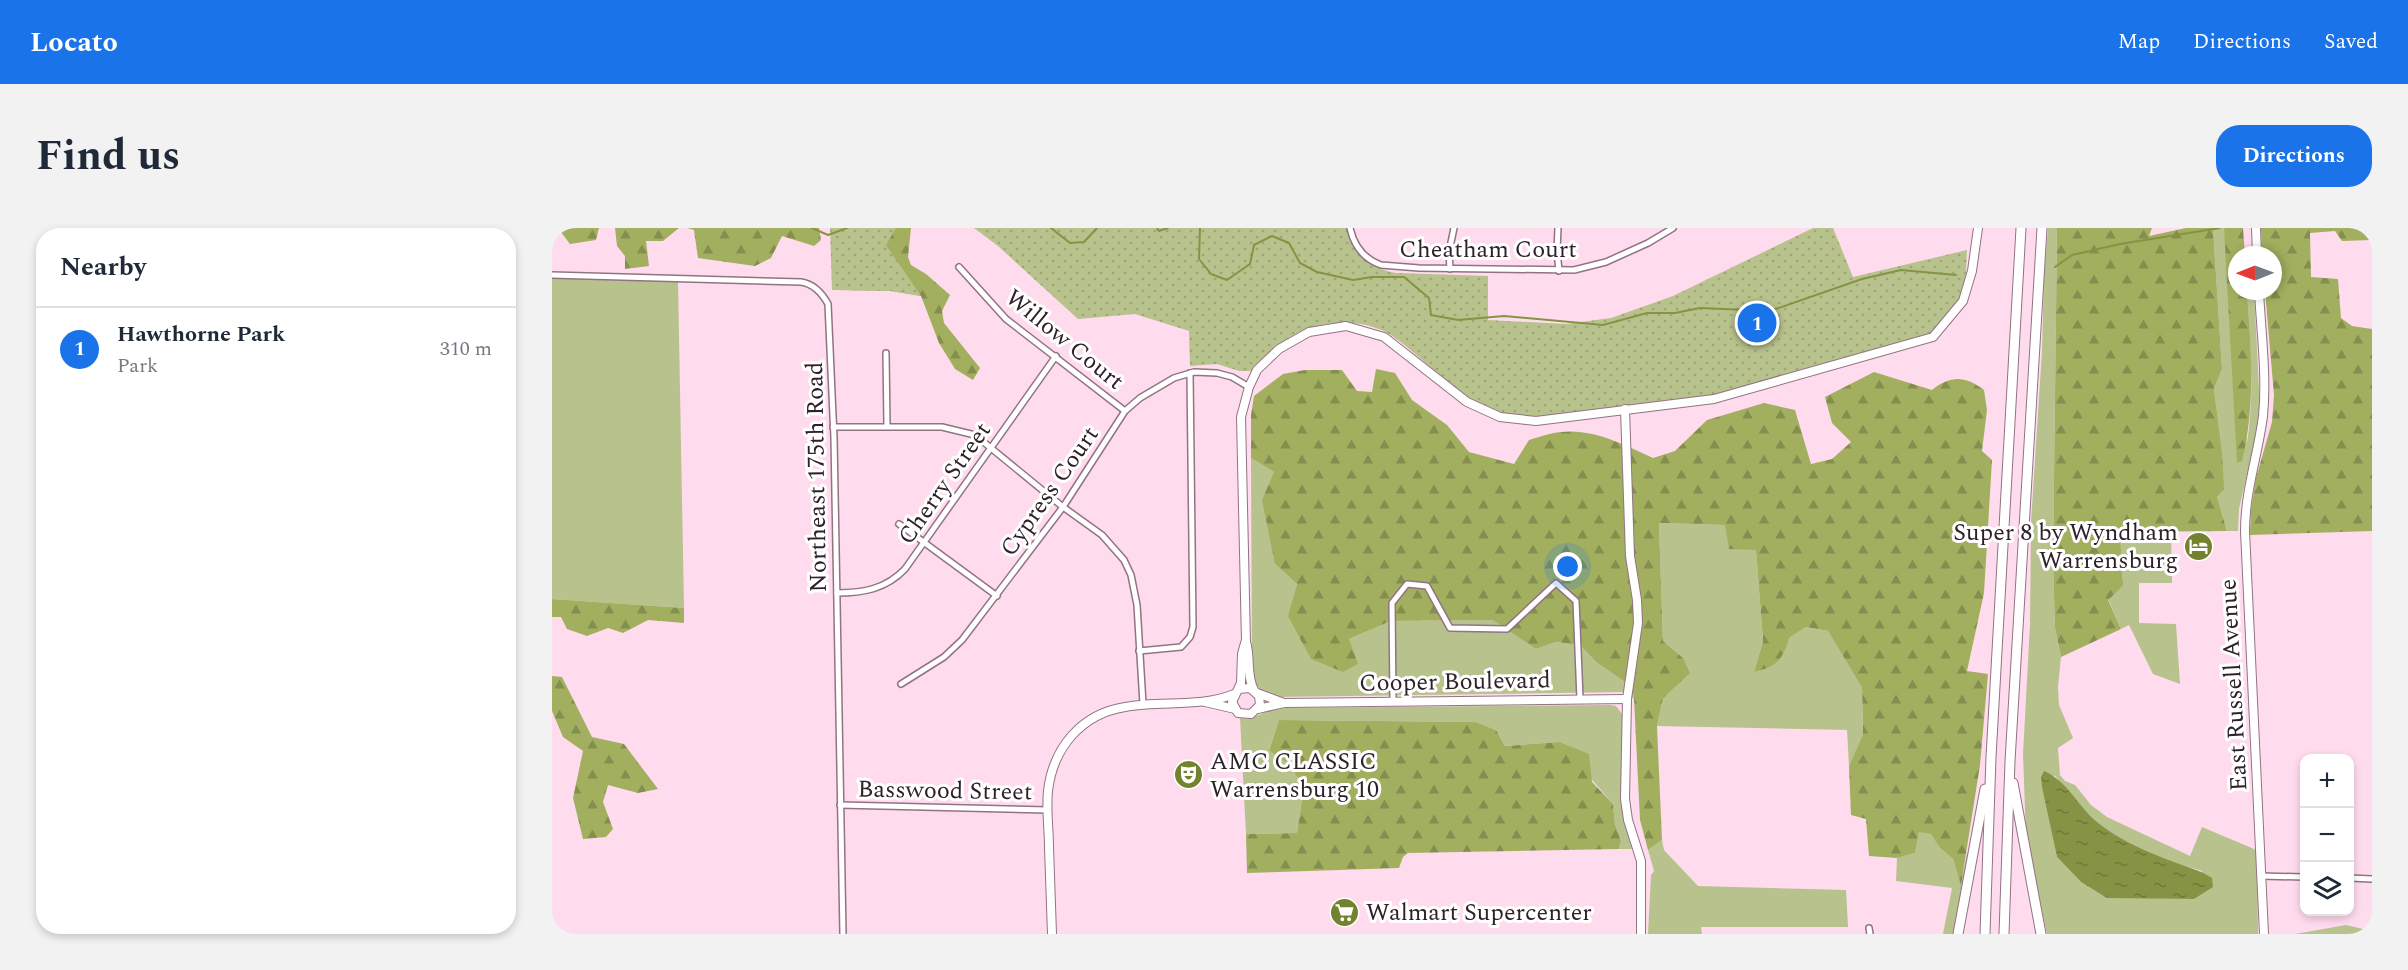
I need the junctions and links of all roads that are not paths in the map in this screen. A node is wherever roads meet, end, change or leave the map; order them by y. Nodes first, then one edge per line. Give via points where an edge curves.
1 (1350, 228) edge
2 (1454, 228) edge
3 (1558, 228) edge
4 (1673, 228) edge
5 (1978, 228) edge
6 (2021, 228) edge
7 (2042, 228) edge
8 (2256, 228) edge
9 (2257, 246) edge
10 (959, 267) dead end
11 (1450, 269) junction
12 (1559, 271) junction
13 (552, 275) edge
14 (2259, 300) edge
15 (886, 353) dead end
16 (1056, 356) junction
17 (1190, 373) junction
18 (1249, 387) junction
19 (1625, 409) junction
20 (1125, 411) junction
21 (887, 426) junction
22 (833, 427) junction
23 (991, 448) junction
24 (1063, 507) junction
25 (899, 524) dead end
26 (924, 543) junction
27 (837, 593) junction
28 (997, 596) junction
29 (1246, 642) junction
30 (1139, 651) junction
31 (902, 684) dead end
32 (1255, 691) junction
33 (1237, 692) junction
34 (1580, 699) junction
35 (1628, 699) junction
36 (1393, 701) junction
37 (1205, 702) junction
38 (1284, 703) junction
39 (1143, 704) junction
40 (1258, 709) junction
41 (1235, 710) junction
42 (1991, 757) junction
43 (2010, 761) junction
44 (840, 805) junction
45 (1048, 810) junction
46 (2261, 876) junction
47 (2300, 877) edge
48 (2354, 878) edge
49 (2372, 879) edge
50 (843, 934) edge
51 (1052, 934) edge
52 (1641, 934) edge
53 (1958, 934) edge
54 (1985, 934) edge
55 (2004, 934) edge
56 (2041, 934) edge
57 (2265, 934) edge

1 - 11 street, Cheatham Court via 1354,242 1372,262
2 - 11 street
3 - 12 street
4 - 12 street, Cheatham Court via 1606,262
5 - 19 street via 1963,301 1932,337 1714,399
6 - 42 highway
7 - 43 highway
8 - 9 street
10 - 16 street, Willow Court via 1006,319
11 - 12 street, Cheatham Court
13 - 22 street, Northeast 175th Road via 811,285 826,299 830,311
14 - 46 street, East Russell Avenue via 2264,404 2245,509
15 - 21 street
16 - 20 street, Willow Court
16 - 23 street, Cherry Street
17 - 18 street, Cypress Court via 1217,373
17 - 20 street, Cypress Court via 1158,387
17 - 30 street via 1193,627 1181,647
18 - 19 street via 1257,370 1279,349 1309,332 1346,326 1384,337 1467,402 1500,417 1536,421
18 - 29 street via 1241,417
19 - 35 street via 1630,556 1638,623
20 - 24 street, Cypress Court
21 - 22 street
21 - 23 street via 960,430 975,435
22 - 27 street, Northeast 175th Road
23 - 24 street
23 - 26 street, Cherry Street
24 - 28 street, Cypress Court
24 - 30 street via 1102,536 1124,560 1134,590
25 - 26 street
26 - 27 street, Cherry Street via 895,579 867,591
26 - 28 street
27 - 44 street, Northeast 175th Road
28 - 31 street, Cypress Court via 944,657
29 - 32 street via 1250,681
29 - 33 street
30 - 39 street
32 - 33 street via 1247,688
32 - 38 street, Cooper Boulevard
32 - 40 street via 1260,700
33 - 37 street
33 - 41 street via 1232,702
34 - 35 street, Cooper Boulevard
34 - 36 street, Cooper Boulevard
34 - 36 street via 1576,601 1556,583 1506,629 1450,628 1426,586 1407,584 1392,603
35 - 52 street via 1625,799 1641,861
36 - 38 street, Cooper Boulevard
37 - 39 street
37 - 41 street
38 - 40 street, Cooper Boulevard
39 - 45 street via 1108,711 1071,735 1054,765 1047,793
40 - 41 street via 1246,715
42 - 53 highway
42 - 54 highway
43 - 55 highway
43 - 56 highway
44 - 45 street, Basswood Street
44 - 50 street, Northeast 175th Road
45 - 51 street
46 - 47 street
46 - 57 street, East Russell Avenue
48 - 49 street

